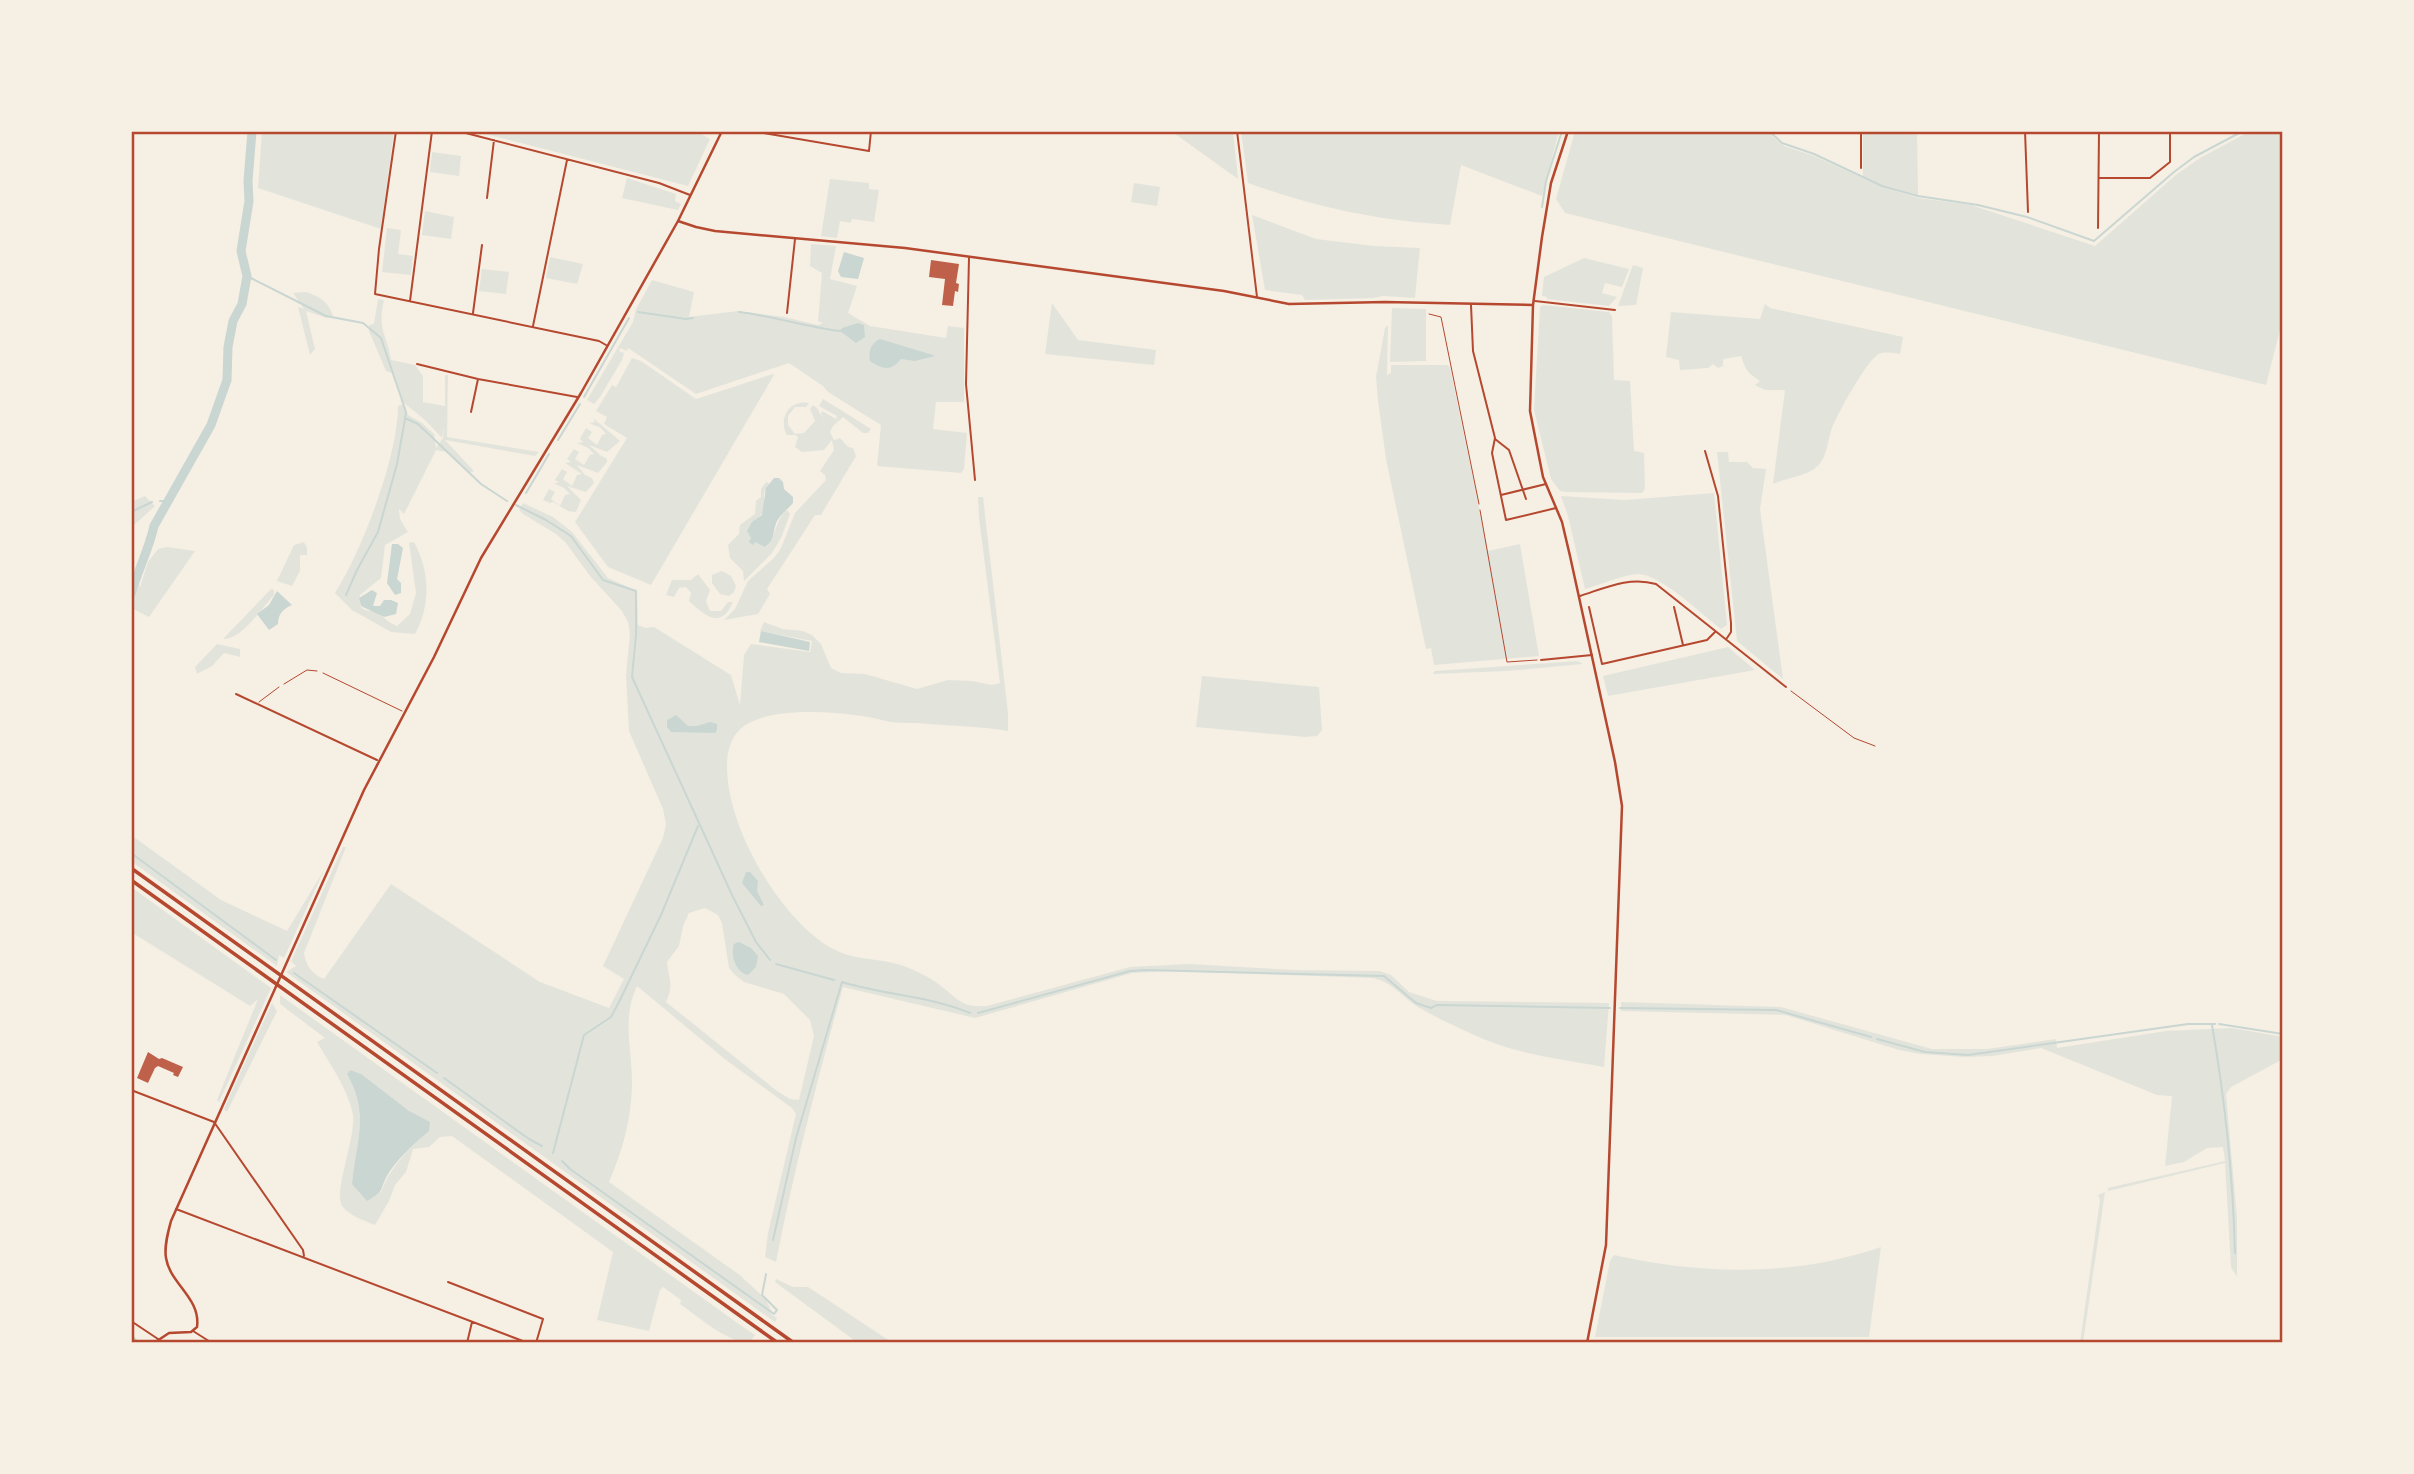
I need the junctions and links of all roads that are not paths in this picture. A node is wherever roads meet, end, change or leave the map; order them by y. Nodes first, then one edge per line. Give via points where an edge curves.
1 (396, 131) edge
2 (432, 131) edge
3 (458, 131) edge
4 (722, 131) edge
5 (752, 131) edge
6 (872, 131) edge
7 (1237, 131) edge
8 (1568, 131) edge
9 (1861, 131) edge
10 (2025, 131) edge
11 (2099, 131) edge
12 (2170, 131) edge
13 (494, 140) junction
14 (568, 159) junction
15 (1861, 167) dead end
16 (2099, 178) junction
17 (691, 195) junction
18 (487, 198) dead end
19 (2028, 212) dead end
20 (678, 221) junction
21 (2098, 228) dead end
22 (795, 238) junction
23 (482, 245) dead end
24 (969, 258) junction
25 (1256, 299) junction
26 (410, 302) junction
27 (1534, 302) junction
28 (1471, 304) junction
29 (1615, 310) dead end
30 (787, 313) dead end
31 (1429, 314) dead end
32 (473, 315) junction
33 (533, 327) junction
34 (608, 345) junction
35 (417, 364) dead end
36 (478, 379) junction
37 (578, 398) junction
38 (471, 412) dead end
39 (1494, 438) junction
40 (1705, 451) dead end
41 (975, 481) dead end
42 (1546, 484) junction
43 (1523, 490) junction
44 (1500, 495) junction
45 (1526, 499) dead end
46 (1479, 504) road end
47 (1556, 508) junction
48 (1579, 596) junction
49 (1589, 607) dead end
50 (1674, 607) dead end
51 (1716, 631) junction
52 (1727, 639) junction
53 (1683, 646) junction
54 (1592, 657) junction
55 (1541, 660) road end
56 (323, 673) road end
57 (279, 687) road end
58 (1786, 687) road end
59 (236, 694) dead end
60 (258, 704) junction
61 (404, 712) junction
62 (378, 761) junction
63 (131, 868) edge
64 (131, 880) edge
65 (131, 1090) edge
66 (214, 1122) junction
67 (176, 1209) junction
68 (304, 1256) junction
69 (448, 1282) dead end
70 (131, 1321) edge
71 (472, 1321) junction
72 (193, 1331) junction
73 (158, 1339) junction
74 (154, 1343) edge
75 (212, 1343) edge
76 (467, 1343) edge
77 (528, 1343) edge
78 (536, 1343) edge
79 (778, 1343) edge
80 (794, 1343) edge
81 (1587, 1343) edge

1 - 26 street via 375,294
2 - 26 street
3 - 13 street
4 - 17 street
5 - 6 street via 869,151
7 - 25 street
8 - 27 street via 1549,191
9 - 15 street
10 - 19 street
11 - 16 street
12 - 16 street via 2170,162 2150,178
13 - 14 street
13 - 18 street
14 - 17 street
14 - 33 street
16 - 21 street
17 - 20 street
20 - 22 street via 714,230
20 - 34 street
22 - 24 street
22 - 30 street
23 - 32 street
24 - 25 street
24 - 41 street via 966,384
25 - 28 street via 1303,305
26 - 32 street
27 - 28 street
27 - 29 street
27 - 42 street via 1530,411
28 - 39 street via 1473,352
31 - 46 lane via 1441,317
32 - 33 street
33 - 34 street
34 - 37 street
35 - 36 street
36 - 37 street
36 - 38 street
37 - 61 street via 481,558
39 - 43 street via 1509,450
39 - 44 street via 1492,453
40 - 52 street via 1718,496 1731,623
42 - 43 street
42 - 47 street
43 - 44 street
43 - 45 street
44 - 47 street via 1506,520
47 - 48 street
48 - 51 street via 1628,581 1650,582
48 - 54 street
49 - 53 street via 1602,664
50 - 53 street
51 - 52 street
51 - 53 street via 1707,640
52 - 58 street
54 - 55 street
54 - 81 street via 1621,795 1622,834 1606,1245
56 - 61 lane
57 - 60 lane
59 - 60 street
60 - 62 street
61 - 62 street
62 - 66 street
63 - 80 highway
64 - 79 highway
65 - 66 street
66 - 67 street
66 - 68 street
67 - 68 street
67 - 72 street via 165,1257 194,1306 197,1321
68 - 71 street
69 - 78 street via 543,1319
70 - 73 street
71 - 76 street
71 - 77 street
72 - 73 street
72 - 75 street
73 - 74 street

